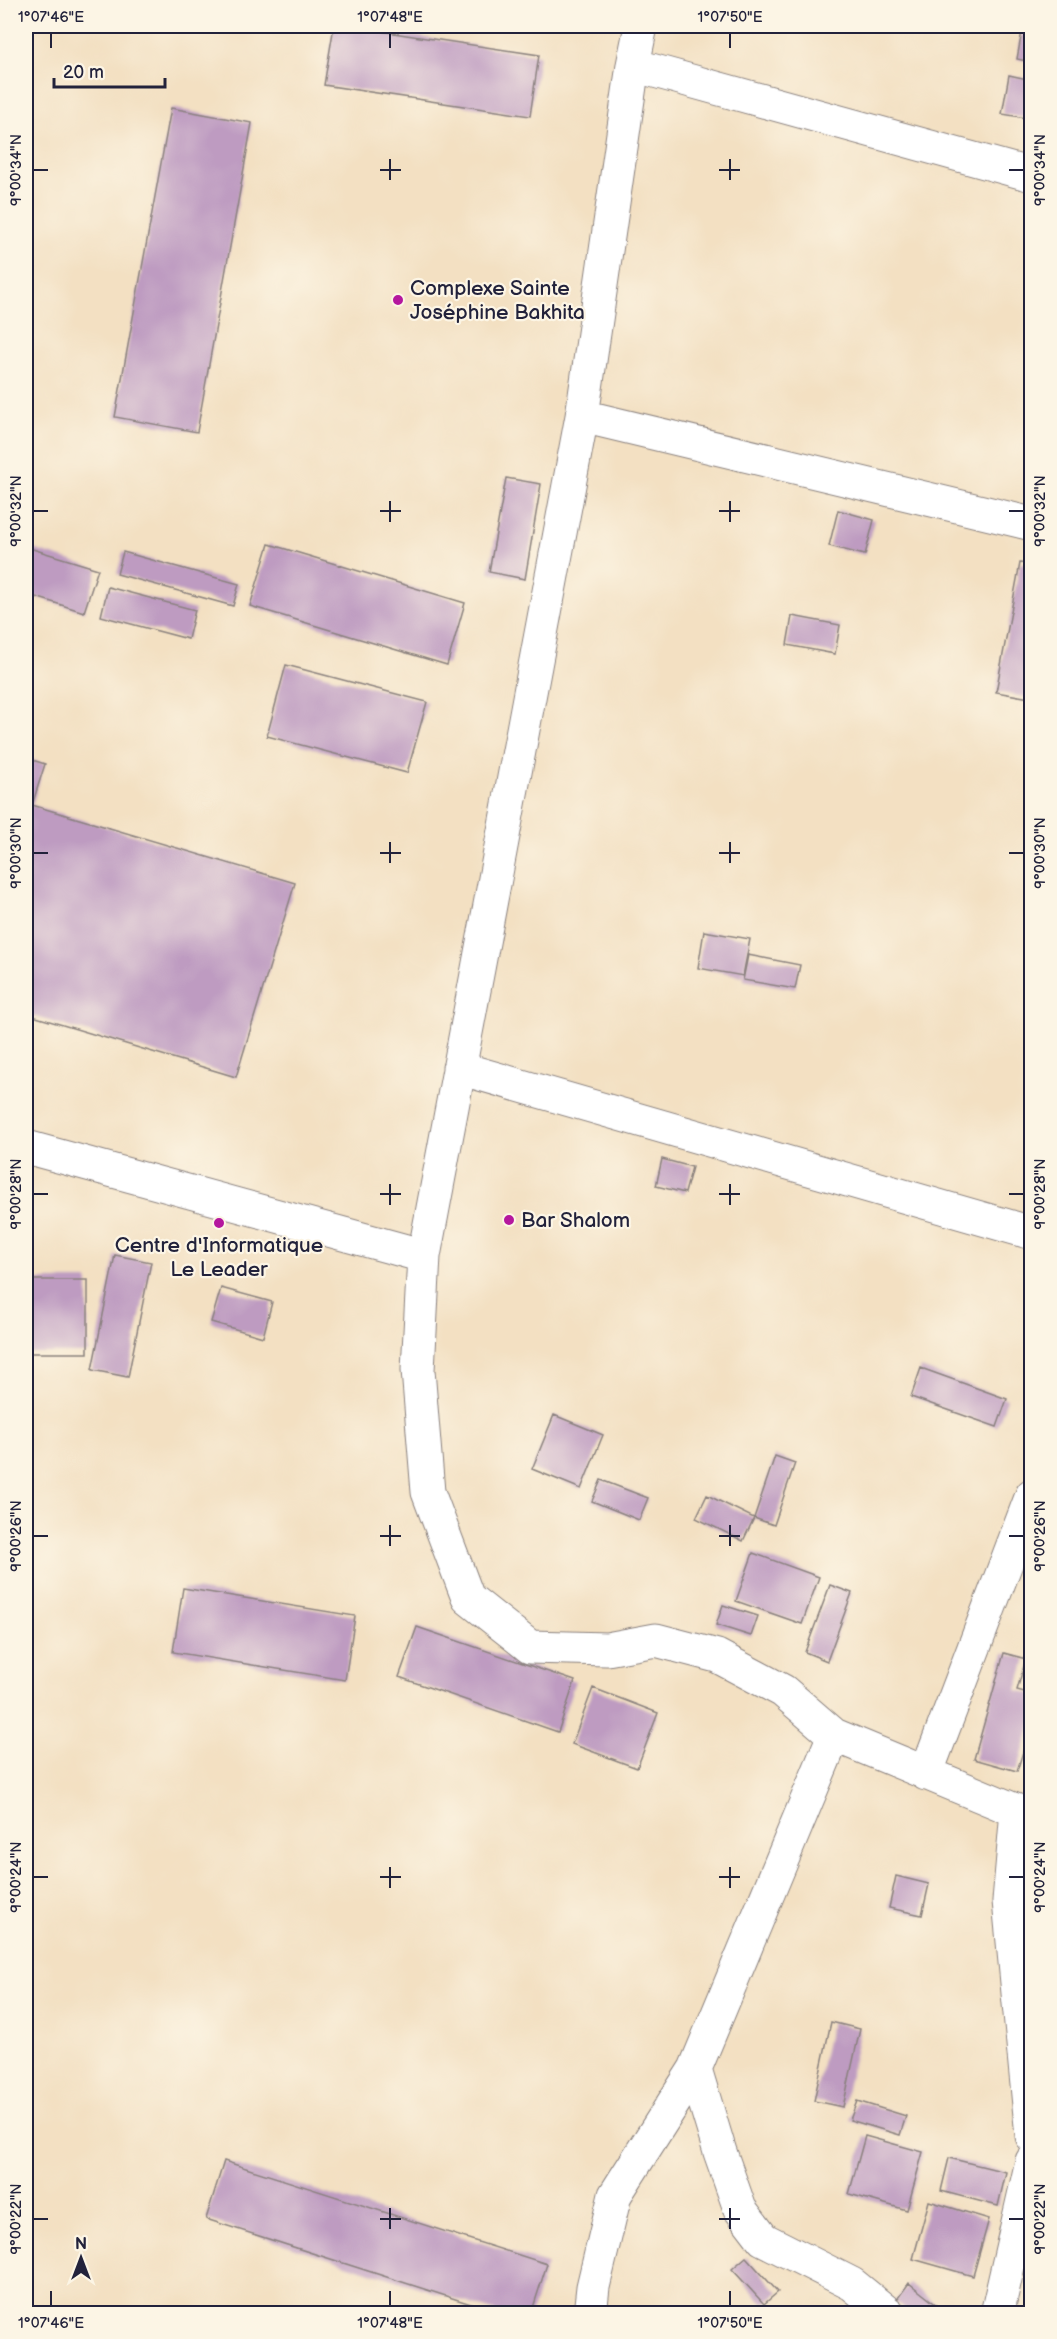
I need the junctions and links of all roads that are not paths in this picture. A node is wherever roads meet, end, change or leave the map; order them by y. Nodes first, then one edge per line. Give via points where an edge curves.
1 (641, 26) edge
2 (633, 65) junction
3 (1032, 175) edge
4 (582, 416) junction
5 (1032, 525) edge
6 (459, 1068) junction
7 (26, 1147) edge
8 (1032, 1233) edge
9 (424, 1256) junction
10 (1032, 1495) edge
11 (834, 1735) junction
12 (926, 1774) junction
13 (1024, 1814) edge
14 (695, 2069) junction
15 (1032, 2136) edge
16 (1032, 2161) edge
17 (590, 2313) edge
18 (889, 2313) edge
19 (997, 2313) edge

1 - 2 street
2 - 3 street
2 - 4 street
4 - 5 street
4 - 6 street
6 - 8 street
6 - 9 street
7 - 9 street
9 - 11 street via 418,1370 428,1492 468,1598 530,1647 607,1649 656,1640 717,1656 783,1690
10 - 12 street
11 - 12 street
11 - 14 street
12 - 13 street
13 - 15 street via 1009,1901
14 - 17 street via 615,2195
14 - 18 street via 740,2209 763,2239 852,2284
16 - 19 street

